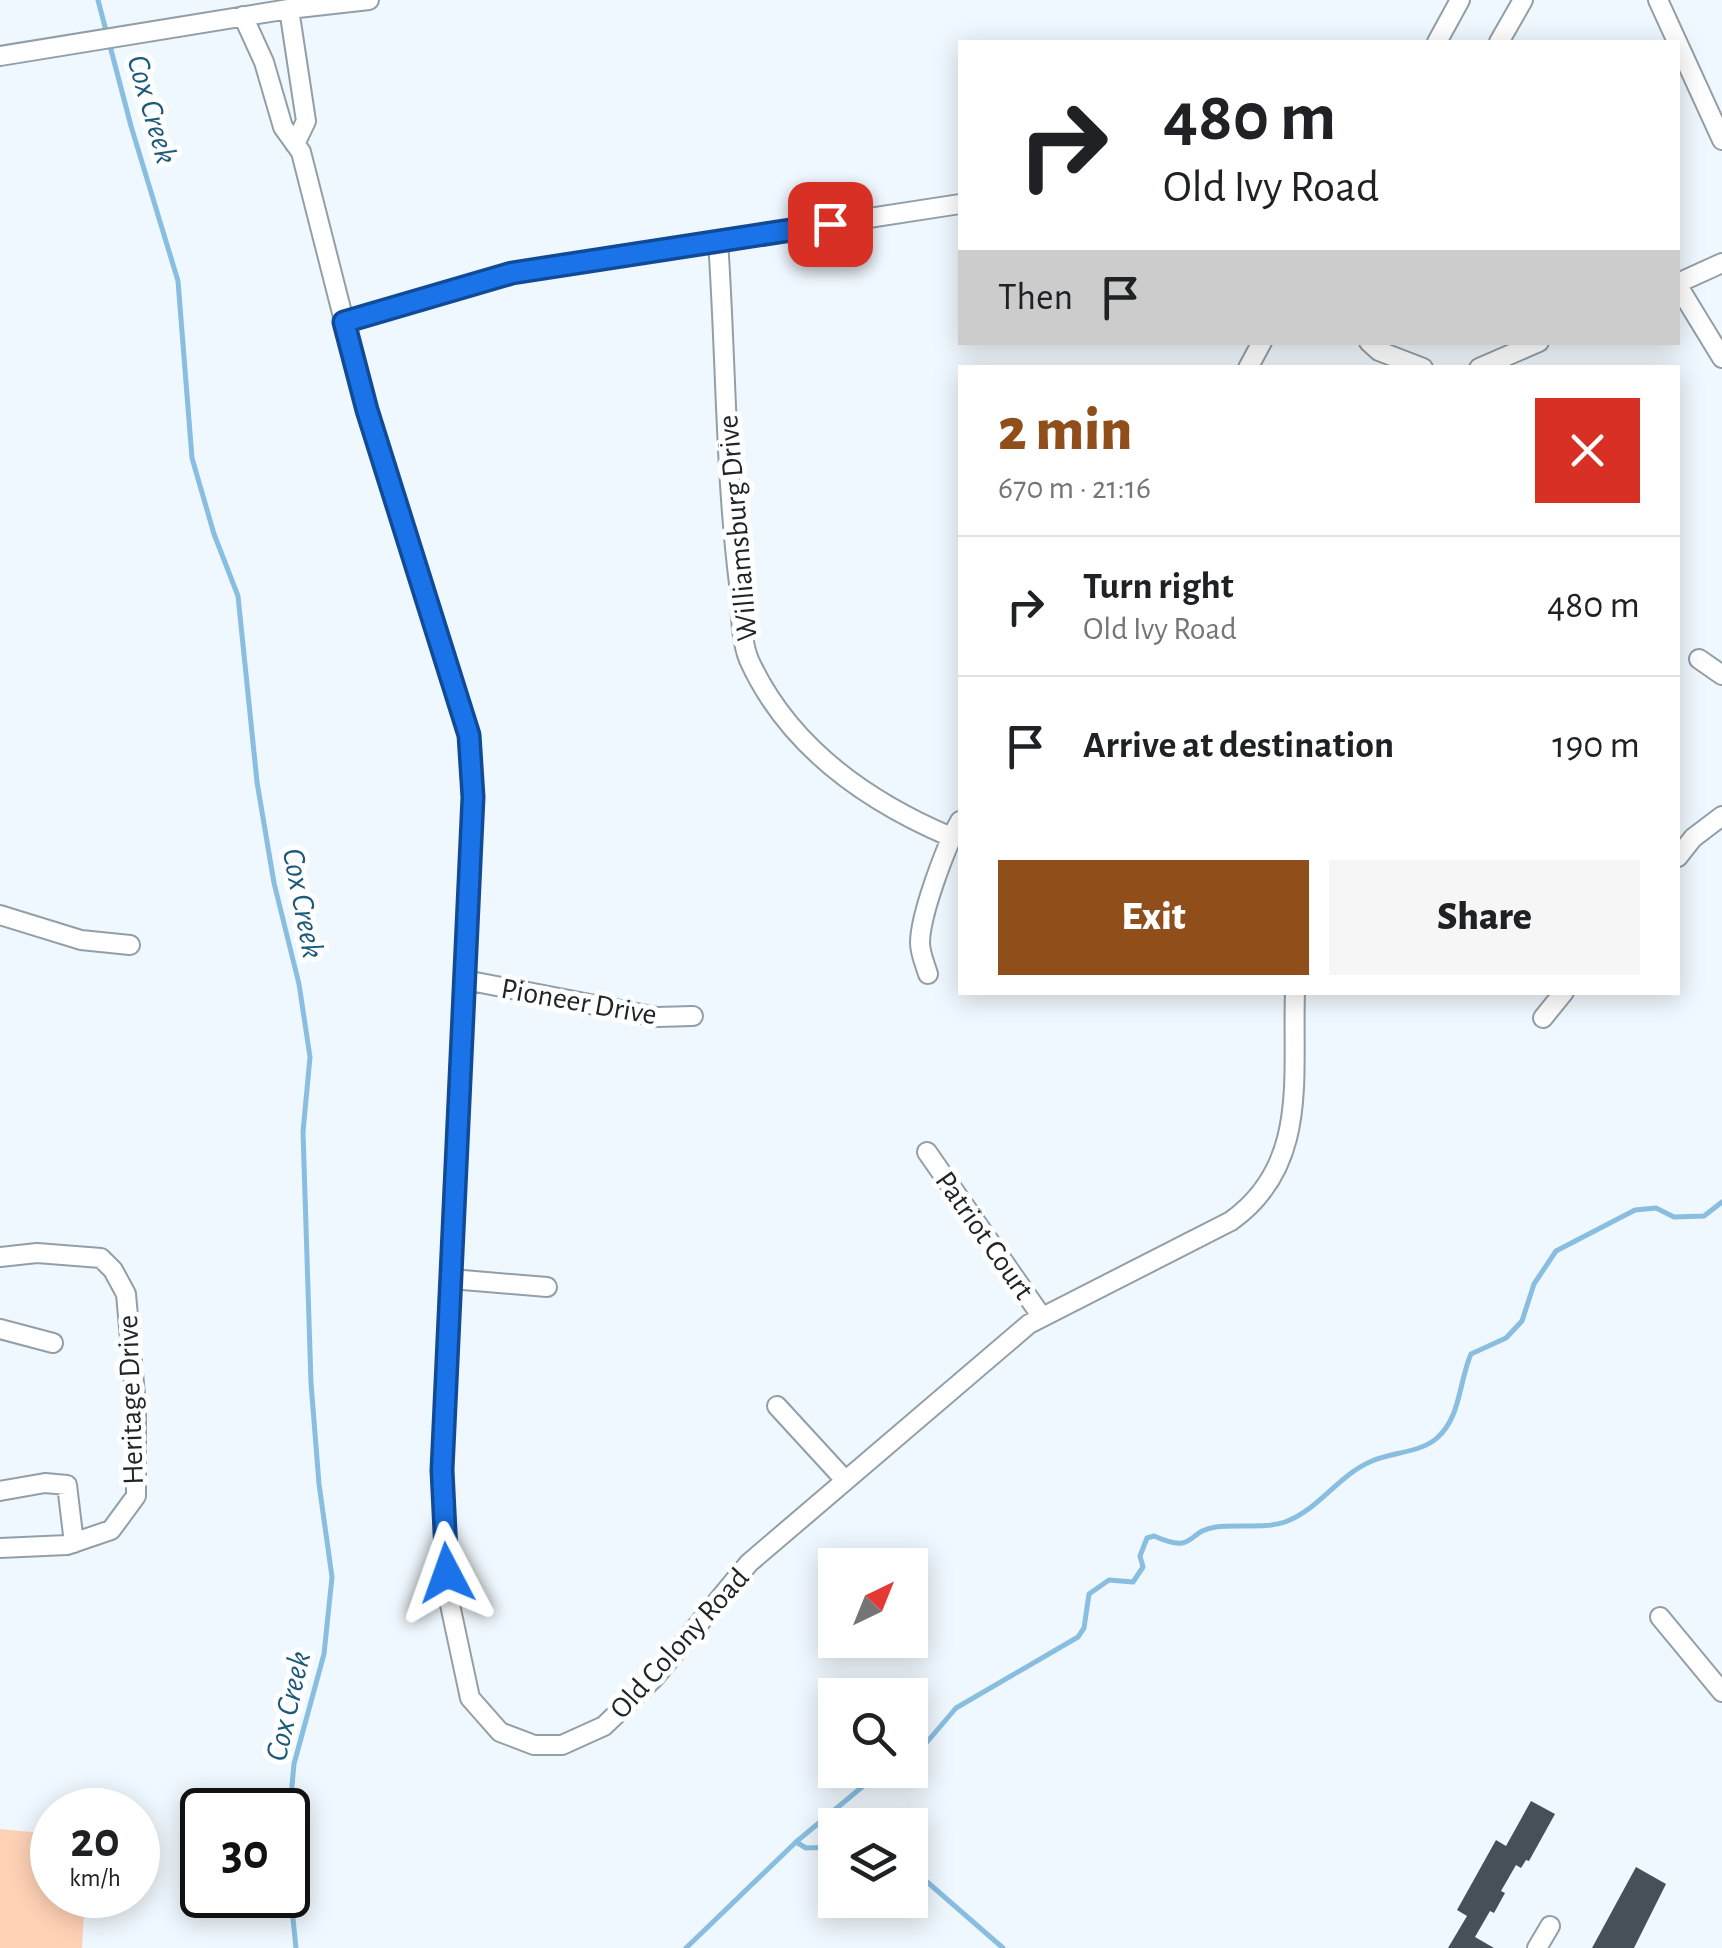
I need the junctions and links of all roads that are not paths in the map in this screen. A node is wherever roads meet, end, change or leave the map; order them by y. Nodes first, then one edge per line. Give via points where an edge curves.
1 (370, 0) edge
2 (1460, 0) edge
3 (1524, 0) edge
4 (1658, 0) edge
5 (361, 1) edge
6 (289, 9) junction
7 (243, 16) junction
8 (1438, 40) edge
9 (1500, 40) edge
10 (1676, 40) edge
11 (1680, 48) edge
12 (0, 56) edge
13 (1722, 140) edge
14 (295, 144) junction
15 (958, 204) edge
16 (718, 241) junction
17 (1722, 263) edge
18 (1680, 284) edge
19 (1680, 288) edge
20 (344, 322) junction
21 (1372, 345) edge
22 (1532, 345) edge
23 (1722, 358) edge
24 (1415, 365) edge
25 (1486, 365) edge
26 (1699, 659) dead end
27 (1722, 674) edge
28 (1722, 816) edge
29 (956, 829) edge
30 (1680, 854) edge
31 (0, 915) edge
32 (130, 945) dead end
33 (928, 974) dead end
34 (465, 980) junction
35 (1294, 995) edge
36 (1561, 995) edge
37 (693, 1016) dead end
38 (1542, 1018) dead end
39 (927, 1152) dead end
40 (0, 1257) edge
41 (451, 1279) junction
42 (547, 1286) dead end
43 (1042, 1317) junction
44 (0, 1329) edge
45 (53, 1342) dead end
46 (777, 1406) dead end
47 (844, 1479) junction
48 (0, 1492) edge
49 (74, 1543) junction
50 (0, 1548) edge
51 (1660, 1617) dead end
52 (1722, 1692) edge
53 (1550, 1926) dead end
54 (1537, 1948) edge

1 - 5 street
2 - 8 street
3 - 9 street
4 - 10 street
5 - 6 street
6 - 7 street
6 - 14 street, Old Colony Road via 306,121
7 - 12 street
7 - 14 street, Old Colony Road via 283,128
11 - 13 street
14 - 20 street, Old Colony Road
15 - 16 street
16 - 20 street via 512,273
16 - 29 street, Williamsburg Drive via 728,496 747,655 808,746 846,781 915,822
17 - 18 street
19 - 23 street
20 - 34 street, Old Colony Road via 469,735 473,797
21 - 24 street
22 - 25 street
26 - 27 street
28 - 30 street
29 - 33 street via 923,922 920,945
31 - 32 street via 81,940
34 - 37 street, Pioneer Drive via 658,1017
34 - 41 street, Old Colony Road
35 - 43 street, Old Colony Road via 1290,1132 1262,1195 1231,1221
36 - 38 street
39 - 43 street, Patriot Court
40 - 49 street, Heritage Drive via 101,1258 126,1294 136,1496 112,1530
41 - 42 street
41 - 47 street, Old Colony Road via 442,1470 449,1600 470,1698 500,1732 534,1745 562,1745 604,1726 655,1677 749,1563
43 - 47 street, Old Colony Road
44 - 45 street
46 - 47 street
48 - 49 street via 67,1485
49 - 50 street, Heritage Drive
51 - 52 street
53 - 54 street

